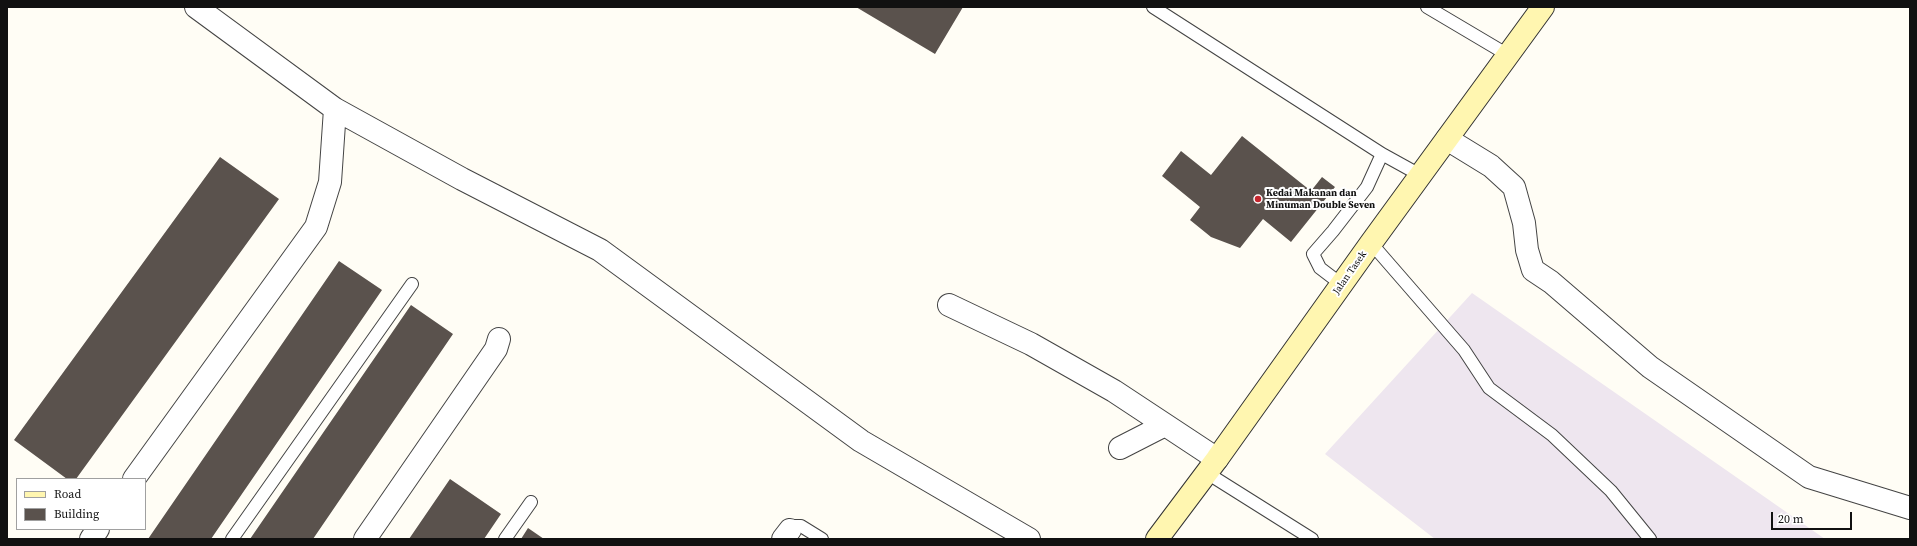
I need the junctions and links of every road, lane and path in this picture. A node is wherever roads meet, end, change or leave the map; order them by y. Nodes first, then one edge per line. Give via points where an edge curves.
1 (196, 7) edge
2 (1153, 7) edge
3 (1427, 7) edge
4 (1543, 7) edge
5 (1508, 55) junction
6 (335, 109) junction
7 (1447, 139) junction
8 (1382, 154) junction
9 (1420, 175) junction
10 (1370, 243) junction
11 (412, 284) dead end
12 (1341, 284) junction
13 (949, 305) dead end
14 (499, 339) dead end
15 (1165, 425) junction
16 (1120, 448) dead end
17 (1212, 466) junction
18 (135, 478) edge
19 (531, 502) dead end
20 (1910, 508) edge
21 (97, 530) edge
22 (786, 534) edge
23 (91, 539) edge
24 (232, 539) edge
25 (365, 539) edge
26 (505, 539) edge
27 (822, 539) edge
28 (1029, 539) edge
29 (1157, 539) edge
30 (1312, 539) edge
31 (1650, 539) edge

1 - 6 street
2 - 8 lane
3 - 5 lane
4 - 5 main road, Jalan Tasek
5 - 7 main road, Jalan Tasek
6 - 18 street via 330,182 316,226
6 - 28 street via 462,179 600,250 861,441
7 - 9 main road, Jalan Tasek
7 - 20 street via 1491,166 1514,187 1533,270 1551,282 1650,367 1809,477
8 - 9 lane
8 - 12 lane via 1367,187 1313,254 1320,268
9 - 10 main road, Jalan Tasek
10 - 12 main road, Jalan Tasek
10 - 31 lane via 1464,350 1489,388 1552,434 1611,491
11 - 24 lane
12 - 17 main road, Jalan Tasek
13 - 15 street via 1031,344 1114,391
14 - 25 street via 496,349
15 - 16 street
15 - 17 street
17 - 29 main road, Jalan Tasek
17 - 30 lane
19 - 26 lane
21 - 23 street
22 - 27 lane via 795,526 801,526

